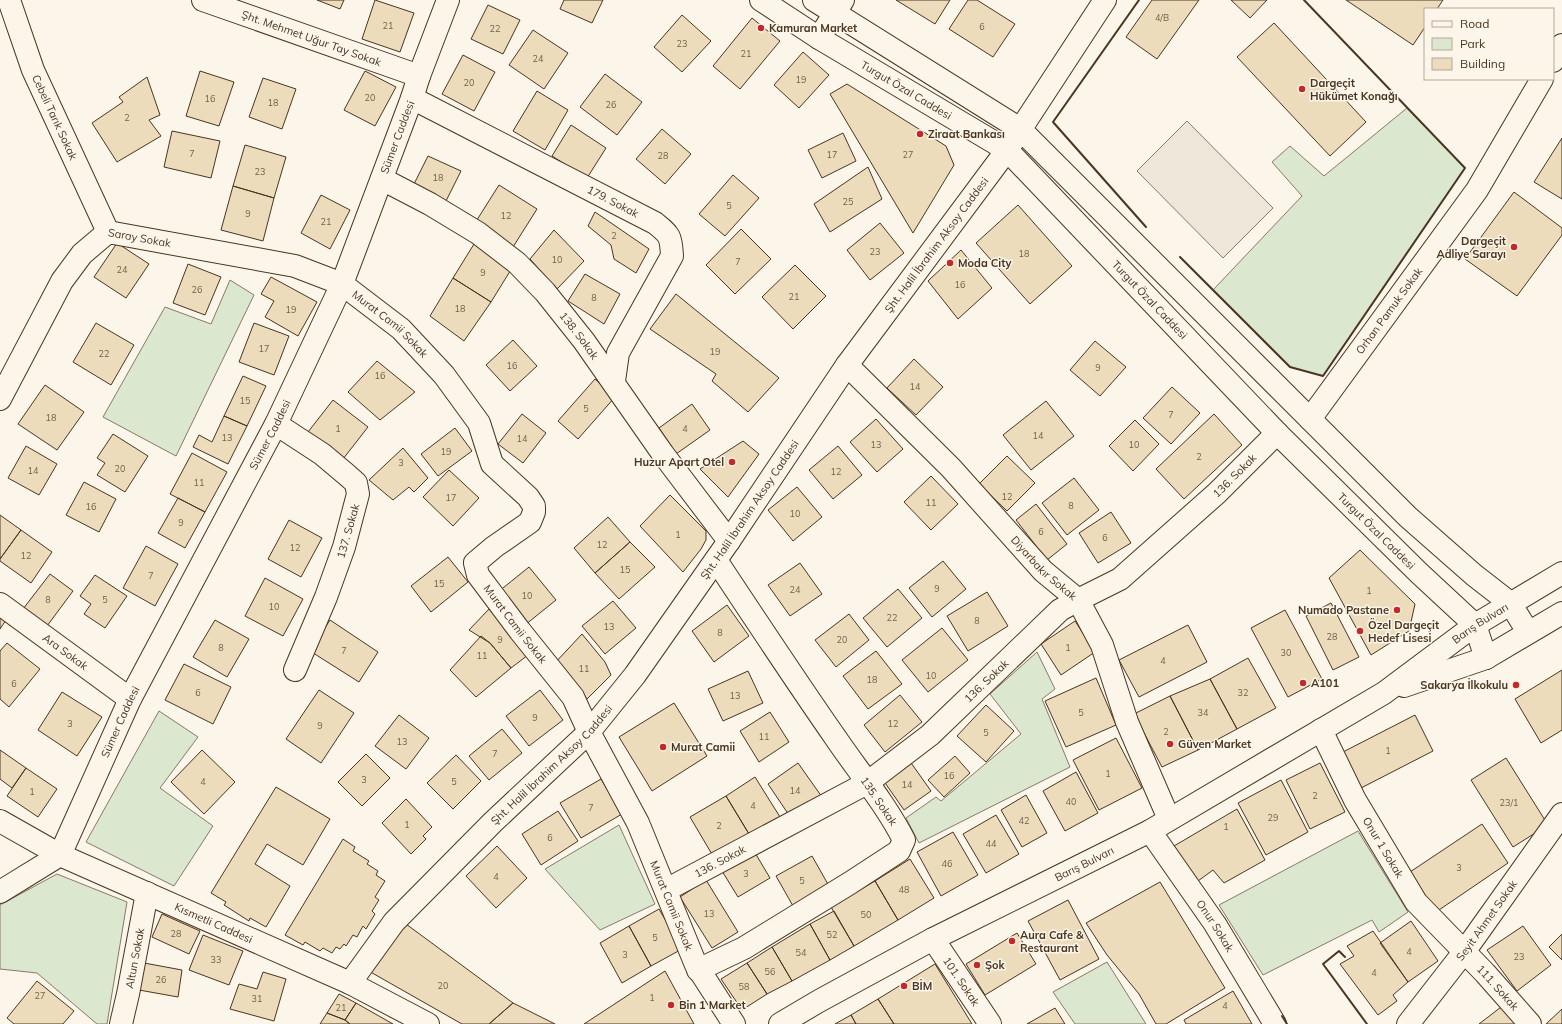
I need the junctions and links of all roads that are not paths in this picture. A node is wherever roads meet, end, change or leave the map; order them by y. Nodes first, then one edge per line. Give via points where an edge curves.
1 (9, 0) edge
2 (203, 0) edge
3 (448, 0) edge
4 (761, 0) edge
5 (814, 0) edge
6 (1105, 0) edge
7 (839, 6) edge
8 (818, 38) junction
9 (1562, 45) edge
10 (1554, 59) edge
11 (419, 76) junction
12 (1541, 80) edge
13 (412, 98) junction
14 (1020, 129) junction
15 (1008, 150) junction
16 (382, 179) junction
17 (108, 232) junction
18 (342, 284) junction
19 (847, 364) junction
20 (614, 381) junction
21 (0, 398) edge
22 (1310, 419) junction
23 (276, 424) junction
24 (1277, 433) junction
25 (729, 541) junction
26 (716, 560) junction
27 (1562, 573) edge
28 (1078, 600) junction
29 (1510, 603) junction
30 (0, 604) edge
31 (1562, 613) edge
32 (1475, 625) junction
33 (1528, 632) junction
34 (1486, 658) junction
35 (295, 670) dead end
36 (1384, 693) junction
37 (130, 699) junction
38 (1321, 730) junction
39 (589, 732) junction
40 (867, 783) junction
41 (1562, 814) edge
42 (1169, 819) junction
43 (0, 821) edge
44 (1150, 830) junction
45 (60, 855) junction
46 (666, 890) junction
47 (0, 892) edge
48 (148, 893) junction
49 (934, 939) junction
50 (1464, 952) junction
51 (698, 970) junction
52 (350, 983) junction
53 (121, 1024) edge
54 (428, 1024) edge
55 (734, 1024) edge
56 (780, 1024) edge
57 (990, 1024) edge
58 (1274, 1024) edge
59 (1408, 1024) edge
60 (1530, 1024) edge

1 - 17 street, Cebeli Tarık Sokak via 33,70
2 - 11 street, Şht. Mehmet Uğur Tay Sokak
3 - 11 street, Sümer Caddesi
4 - 8 street, Turgut Özal Caddesi
5 - 7 street
6 - 14 street, Şht. Halil İbrahim Aksoy Caddesi
7 - 8 street
7 - 14 street
8 - 15 street, Turgut Özal Caddesi
9 - 10 street
11 - 13 street, Sümer Caddesi
12 - 22 street, Orhan Pamuk Sokak via 1477,190
13 - 16 street, Sümer Caddesi
13 - 20 street, 179. Sokak via 655,223 667,234 671,242 672,256 618,353
14 - 15 street, Şht. Halil İbrahim Aksoy Caddesi
14 - 22 street
15 - 19 street, Şht. Halil İbrahim Aksoy Caddesi
15 - 24 street, Turgut Özal Caddesi
16 - 18 street, Sümer Caddesi
16 - 20 street, 138. Sokak via 430,204 478,234 517,263 550,298
17 - 18 street, Saray Sokak via 295,266
17 - 21 street, Saray Sokak via 82,254 62,282
18 - 23 street, Sümer Caddesi
18 - 39 street, Murat Camii Sokak via 401,329 444,375 479,423 492,464 528,497 534,506 530,522 475,563 478,575 573,697
19 - 25 street, Şht. Halil İbrahim Aksoy Caddesi
19 - 28 street, Diyarbakır Sokak via 951,468 1043,571
20 - 25 street, 138. Sokak via 664,454
22 - 29 street via 1408,517
23 - 35 street, 137. Sokak via 322,454 342,471 356,483 358,494 344,547
23 - 37 street, Sümer Caddesi
24 - 28 street, 136. Sokak via 1217,493 1120,579
24 - 32 street, Turgut Özal Caddesi
25 - 26 street, Şht. Halil İbrahim Aksoy Caddesi
26 - 39 street, Şht. Halil İbrahim Aksoy Caddesi via 635,675
26 - 40 street, 135. Sokak
27 - 29 street, Barış Bulvarı
28 - 40 street, 136. Sokak via 1060,610 930,735
28 - 42 street, Diyarbakır Sokak via 1102,645 1127,722
29 - 32 street, Barış Bulvarı
29 - 33 street
30 - 37 street, Ara Sokak
31 - 33 street, Barış Bulvarı
32 - 34 street, Turgut Özal Caddesi
32 - 36 street, Barış Bulvarı
33 - 34 street, Barış Bulvarı
34 - 36 street, Barış Bulvarı
36 - 38 street, Barış Bulvarı
37 - 45 street, Sümer Caddesi
38 - 42 street, Barış Bulvarı
38 - 50 street, Onur 1 Sokak via 1355,800 1416,902
39 - 46 street, Murat Camii Sokak via 638,823
39 - 52 street, Şht. Halil İbrahim Aksoy Caddesi via 493,822 394,922
40 - 46 street, 136. Sokak
40 - 51 street, 135. Sokak via 892,816 904,840 899,851 744,948
41 - 50 street, Seyit Ahmet Sokak
42 - 44 street, Barış Bulvarı
43 - 45 street, Kısmetli Caddesi
44 - 49 street, Barış Bulvarı
44 - 58 street, Onur Sokak via 1214,924
45 - 47 street
45 - 48 street, Kısmetli Caddesi
46 - 51 street, Murat Camii Sokak
48 - 52 street, Kısmetli Caddesi
48 - 53 street, Altun Sokak
49 - 56 street, Barış Bulvarı
49 - 57 street, 101. Sokak
50 - 59 street, Seyit Ahmet Sokak
50 - 60 street, 111. Sokak
51 - 55 street, Murat Camii Sokak
52 - 54 street, Kısmetli Caddesi

